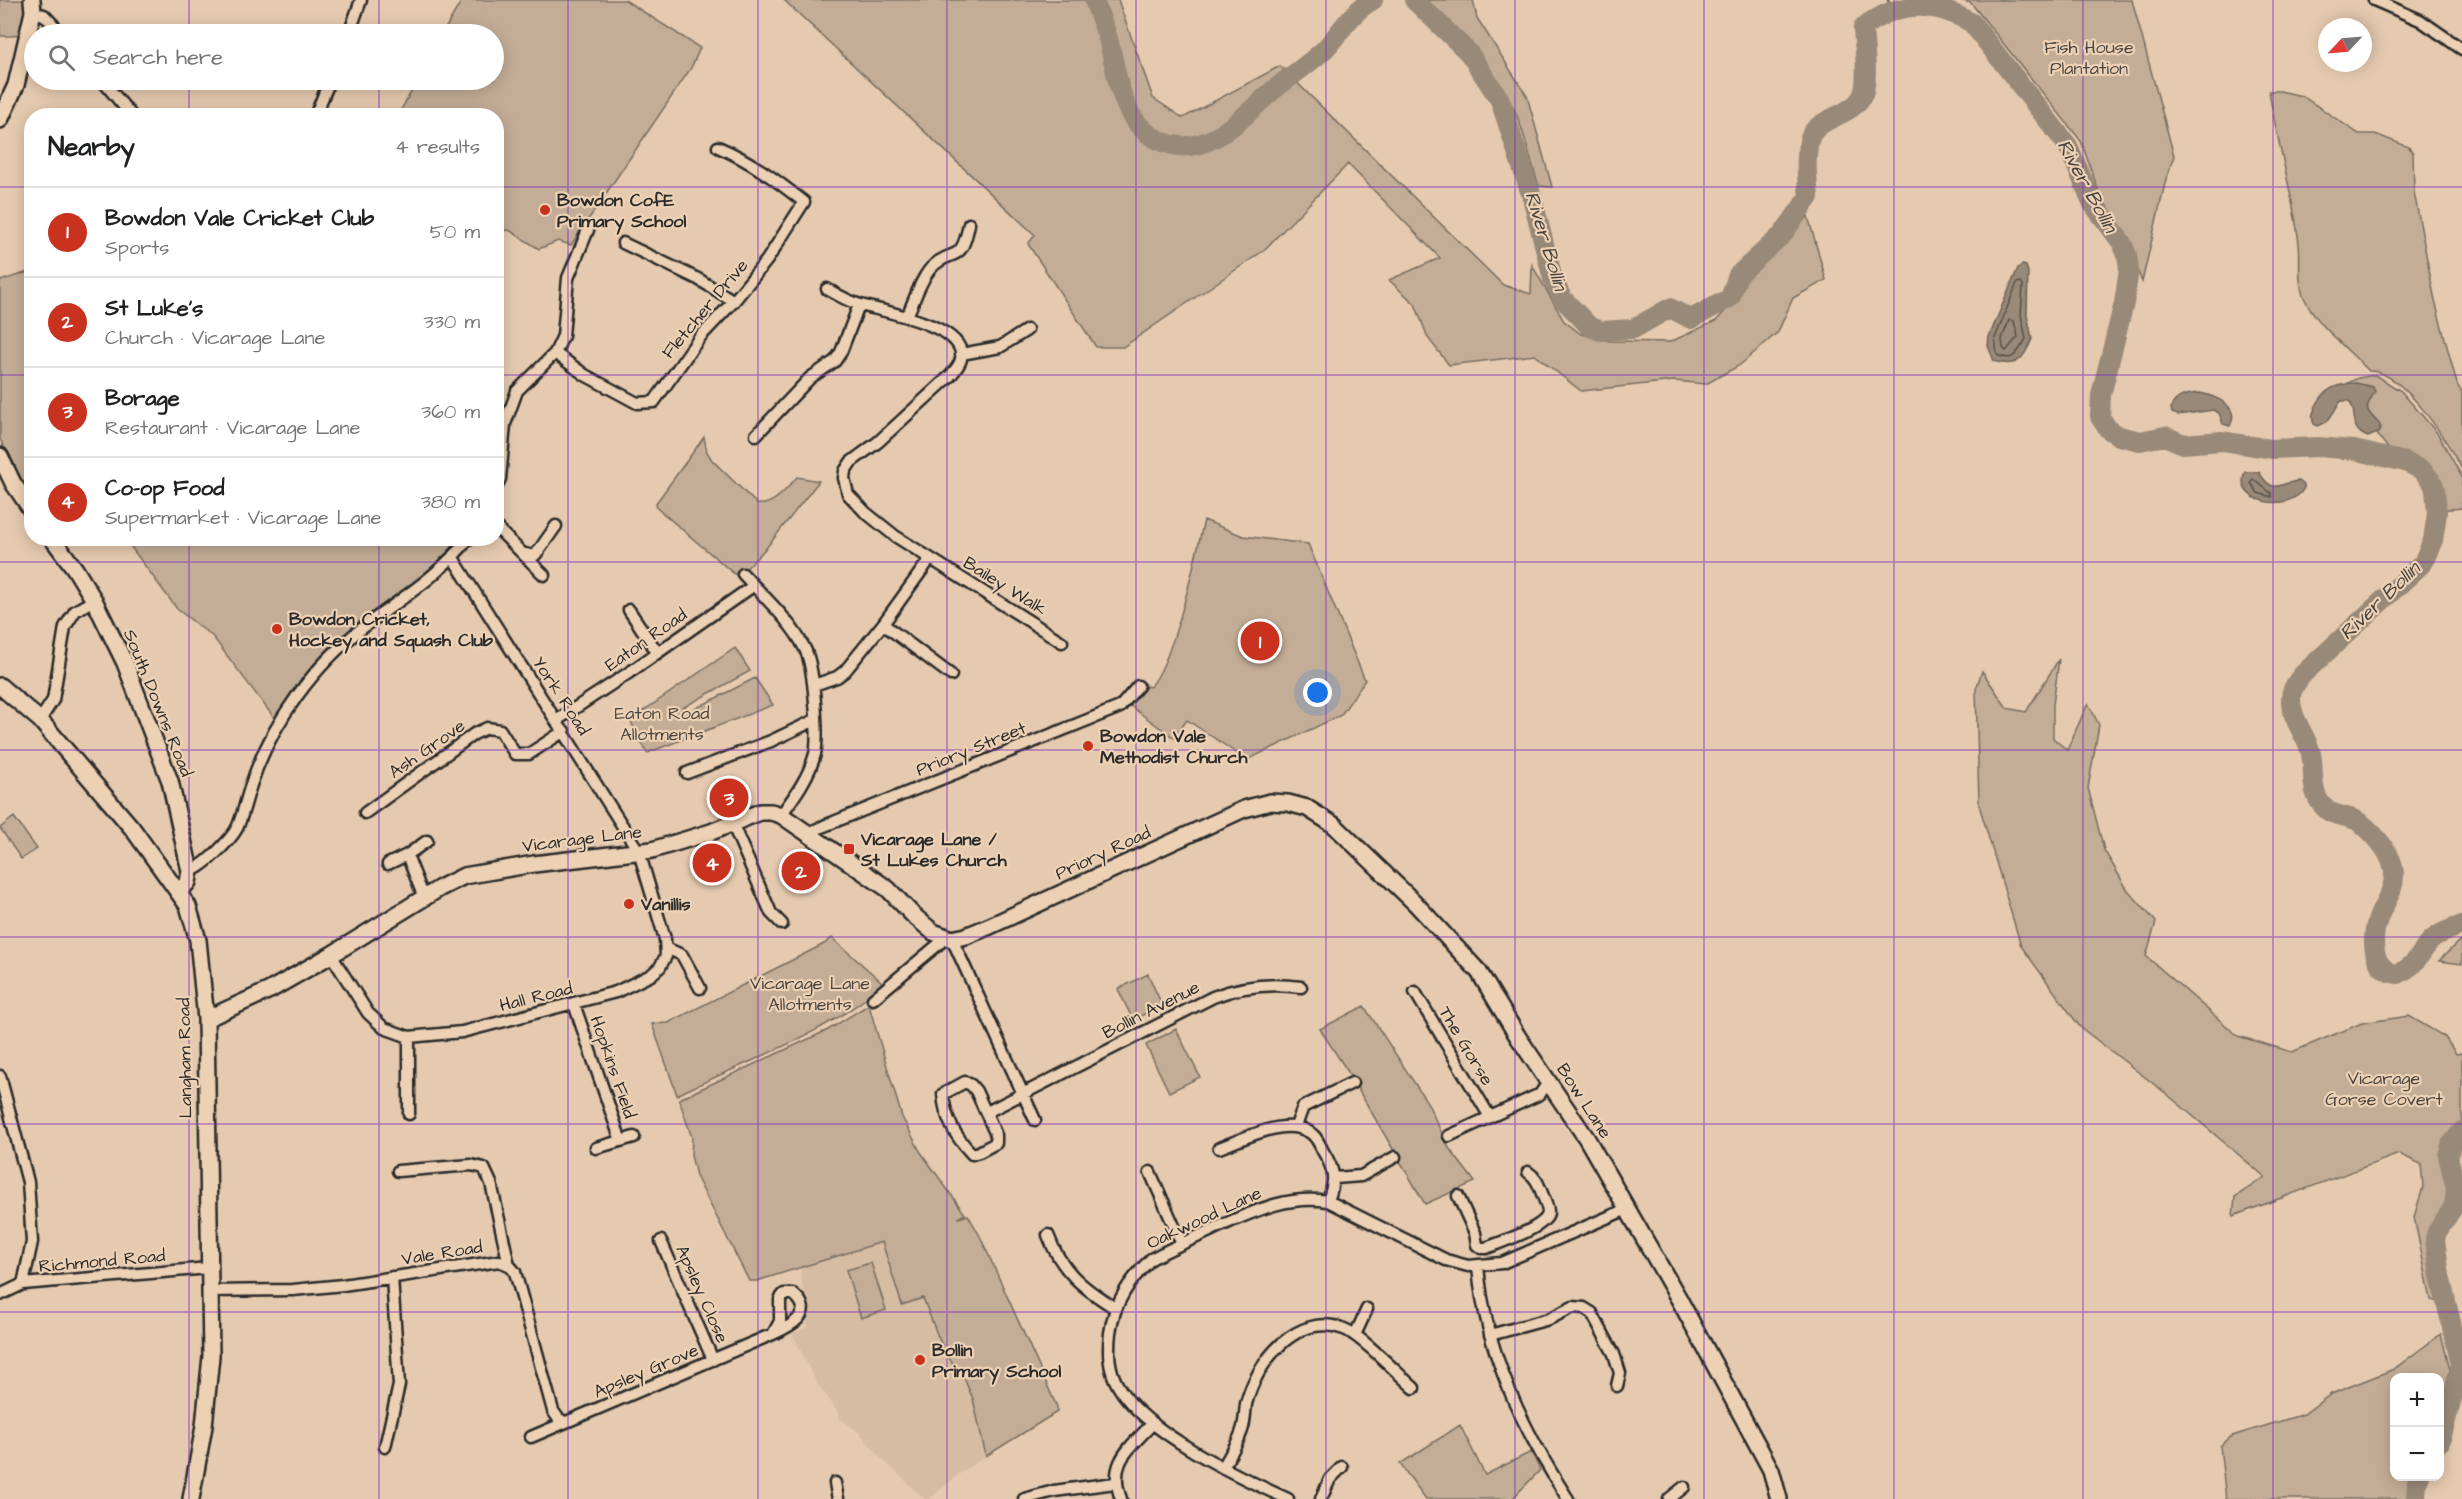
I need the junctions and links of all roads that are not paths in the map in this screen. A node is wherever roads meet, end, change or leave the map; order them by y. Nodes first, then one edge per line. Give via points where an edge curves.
1 (361, 0) edge
2 (2374, 0) edge
3 (33, 6) edge
4 (29, 24) edge
5 (53, 24) edge
6 (353, 24) edge
7 (24, 48) edge
8 (2462, 48) edge
9 (110, 90) edge
10 (326, 90) edge
11 (125, 108) edge
12 (318, 108) edge
13 (0, 120) edge
14 (718, 147) dead end
15 (969, 224) dead end
16 (588, 230) dead end
17 (623, 243) dead end
18 (827, 289) dead end
19 (734, 301) junction
20 (859, 304) junction
21 (907, 316) junction
22 (1027, 330) dead end
23 (555, 353) junction
24 (961, 354) junction
25 (504, 435) edge
26 (756, 435) dead end
27 (0, 456) edge
28 (24, 499) edge
29 (556, 526) dead end
30 (504, 534) edge
31 (58, 546) edge
32 (463, 546) edge
33 (525, 554) junction
34 (453, 558) junction
35 (930, 559) junction
36 (743, 574) dead end
37 (544, 575) dead end
38 (753, 586) junction
39 (94, 600) junction
40 (629, 610) dead end
41 (883, 624) junction
42 (1062, 642) dead end
43 (657, 652) junction
44 (951, 675) dead end
45 (814, 685) junction
46 (0, 686) edge
47 (1138, 686) dead end
48 (40, 720) junction
49 (557, 720) junction
50 (815, 720) junction
51 (564, 731) junction
52 (687, 773) dead end
53 (1270, 802) joint
54 (365, 813) dead end
55 (781, 815) junction
56 (732, 823) junction
57 (811, 835) junction
58 (427, 841) dead end
59 (639, 852) junction
60 (407, 855) junction
61 (388, 864) dead end
62 (190, 871) junction
63 (179, 892) junction
64 (424, 898) junction
65 (782, 924) dead end
66 (947, 937) junction
67 (666, 948) junction
68 (332, 955) junction
69 (1301, 987) dead end
70 (700, 988) dead end
71 (1415, 992) dead end
72 (873, 999) dead end
73 (574, 1005) junction
74 (206, 1019) junction
75 (409, 1037) junction
76 (0, 1076) edge
77 (1549, 1081) junction
78 (1352, 1083) dead end
79 (1023, 1094) junction
80 (4, 1106) edge
81 (987, 1112) junction
82 (409, 1114) dead end
83 (1490, 1118) junction
84 (1035, 1120) dead end
85 (1296, 1126) junction
86 (1449, 1136) dead end
87 (634, 1137) dead end
88 (621, 1140) junction
89 (596, 1148) dead end
90 (1219, 1148) dead end
91 (1395, 1157) dead end
92 (398, 1171) dead end
93 (1150, 1172) dead end
94 (1528, 1172) dead end
95 (1335, 1178) junction
96 (1458, 1196) dead end
97 (1329, 1202) junction
98 (1627, 1209) junction
99 (1525, 1232) junction
100 (1048, 1235) dead end
101 (661, 1241) dead end
102 (1182, 1244) junction
103 (1533, 1250) junction
104 (510, 1265) junction
105 (1478, 1266) junction
106 (209, 1268) junction
107 (392, 1277) junction
108 (23, 1284) junction
109 (211, 1291) junction
110 (0, 1295) edge
111 (1115, 1308) junction
112 (1367, 1309) dead end
113 (773, 1334) dead end
114 (1355, 1335) junction
115 (1490, 1335) junction
116 (713, 1360) junction
117 (1617, 1386) dead end
118 (1414, 1388) dead end
119 (564, 1422) junction
120 (1154, 1423) junction
121 (531, 1437) dead end
122 (385, 1447) dead end
123 (1342, 1467) dead end
124 (1223, 1468) junction
125 (835, 1483) dead end
126 (1115, 1483) junction
127 (1684, 1487) dead end
128 (191, 1499) edge
129 (838, 1499) edge
130 (1024, 1499) edge
131 (1121, 1499) edge
132 (1288, 1499) edge
133 (1321, 1499) edge
134 (1568, 1499) edge
135 (1670, 1499) edge
136 (1779, 1499) edge

1 - 6 street
2 - 8 street via 2420,20
3 - 4 street
3 - 5 street
7 - 13 street via 16,85
9 - 11 street
10 - 12 street
14 - 19 street, Fletcher Drive via 742,157 804,202 767,260
15 - 21 street via 965,245 931,268
16 - 23 street via 568,278 566,322
17 - 19 street
18 - 20 street
19 - 23 street, Fletcher Drive via 700,337 654,402 637,403 585,375
20 - 21 street
20 - 26 street via 835,361 810,378
21 - 24 street via 940,330 951,338
22 - 24 street via 1000,347
23 - 25 street via 517,391
24 - 35 street, Bailey Walk via 961,362 951,375 845,471 848,494 853,501
27 - 28 street
29 - 33 street via 534,556
30 - 33 street
31 - 39 street, South Downs Road
32 - 34 street
33 - 37 street
34 - 49 street, York Road
34 - 62 street via 364,627 305,684 252,780 237,828 210,859
35 - 41 street
35 - 42 street, Bailey Walk
36 - 38 street
38 - 43 street, Eaton Road
38 - 45 street via 794,631 812,666
39 - 48 street via 75,611 65,627 53,700
39 - 62 street, South Downs Road via 125,663 170,781
40 - 43 street
41 - 44 street
41 - 45 street via 845,671
43 - 49 street, Eaton Road
45 - 50 street
46 - 48 street, Langham Road
47 - 57 street, Priory Street via 1120,707 824,826
48 - 63 street, Langham Road via 132,828
49 - 51 street, York Road
50 - 52 street
50 - 55 street via 815,755 800,789
51 - 54 street, Ash Grove via 529,754 515,754 500,730 487,728
51 - 59 street, York Road
53 - 66 street, Priory Road via 1244,809 990,926 966,936
53 - 77 street, Bow Lane via 1307,808 1334,825 1415,903 1479,972
55 - 56 street, Vicarage Lane via 760,812
55 - 57 street
56 - 59 street, Vicarage Lane
56 - 65 street via 771,913
57 - 66 street via 888,889 933,932
58 - 60 street
59 - 64 street, Vicarage Lane via 474,873
59 - 67 street
60 - 61 street
60 - 64 street
62 - 63 street via 188,882
63 - 74 street, Langham Road via 188,906 198,940
64 - 68 street, Vicarage Lane
66 - 72 street
66 - 79 street
67 - 70 street via 682,956
67 - 73 street, Hall Road via 663,962 651,975 616,992
68 - 74 street, Vicarage Lane
68 - 75 street, Hall Road via 376,1021
69 - 79 street, Bollin Avenue via 1272,985 1228,991
71 - 83 street, The Gorse
73 - 75 street, Hall Road via 462,1032
73 - 88 street, Hopkins Field
74 - 106 street, Langham Road
75 - 82 street
76 - 80 street
77 - 83 street via 1540,1094
77 - 98 street, Bow Lane
78 - 85 street via 1303,1107
79 - 81 street, Bollin Avenue
79 - 84 street
80 - 108 street via 28,1182 32,1242
81 - 81 street via 971,1085 965,1083 943,1094 948,1120 972,1154 996,1143
83 - 86 street
85 - 90 street via 1268,1130
85 - 95 street via 1314,1136
87 - 88 street, Hopkins Field
88 - 89 street, Hopkins Field
91 - 95 street via 1361,1176
92 - 104 street via 471,1165 484,1168
93 - 102 street
94 - 99 street via 1535,1177 1548,1211 1546,1219
95 - 97 street
96 - 99 street via 1481,1248
97 - 102 street, Oakwood Lane via 1310,1198 1279,1202
97 - 105 street, Oakwood Lane via 1446,1260
98 - 103 street, Oakwood Lane
98 - 136 street, Bow Lane via 1771,1470
99 - 103 street
100 - 111 street via 1065,1268 1085,1289
101 - 116 street, Apsley Close
102 - 111 street, Oakwood Lane via 1151,1259
103 - 105 street, Oakwood Lane via 1502,1263
104 - 107 street, Vale Road via 499,1261
104 - 119 street, Vale Road via 553,1411
105 - 115 street via 1480,1296
106 - 108 street, Richmond Road
106 - 109 street, Langham Road
107 - 109 street, Vale Road via 293,1290
107 - 122 street via 399,1384
108 - 110 street, Richmond Road
109 - 128 street, Langham Road via 212,1356
111 - 120 street, Oakwood Lane via 1108,1351 1111,1370 1128,1400
112 - 114 street
113 - 116 street, Apsley Grove
114 - 118 street
114 - 124 street via 1318,1325 1282,1343 1255,1382 1246,1403 1243,1428
115 - 117 street via 1549,1318 1573,1306 1584,1308 1592,1313 1614,1354 1620,1373
115 - 134 street via 1521,1420
116 - 119 street, Apsley Grove
119 - 121 street, Apsley Grove
120 - 124 street, Oakwood Lane
120 - 126 street via 1123,1456 1116,1468
123 - 133 street via 1330,1479
124 - 132 street, Oakwood Lane
125 - 129 street
126 - 130 street
126 - 131 street
127 - 135 street

